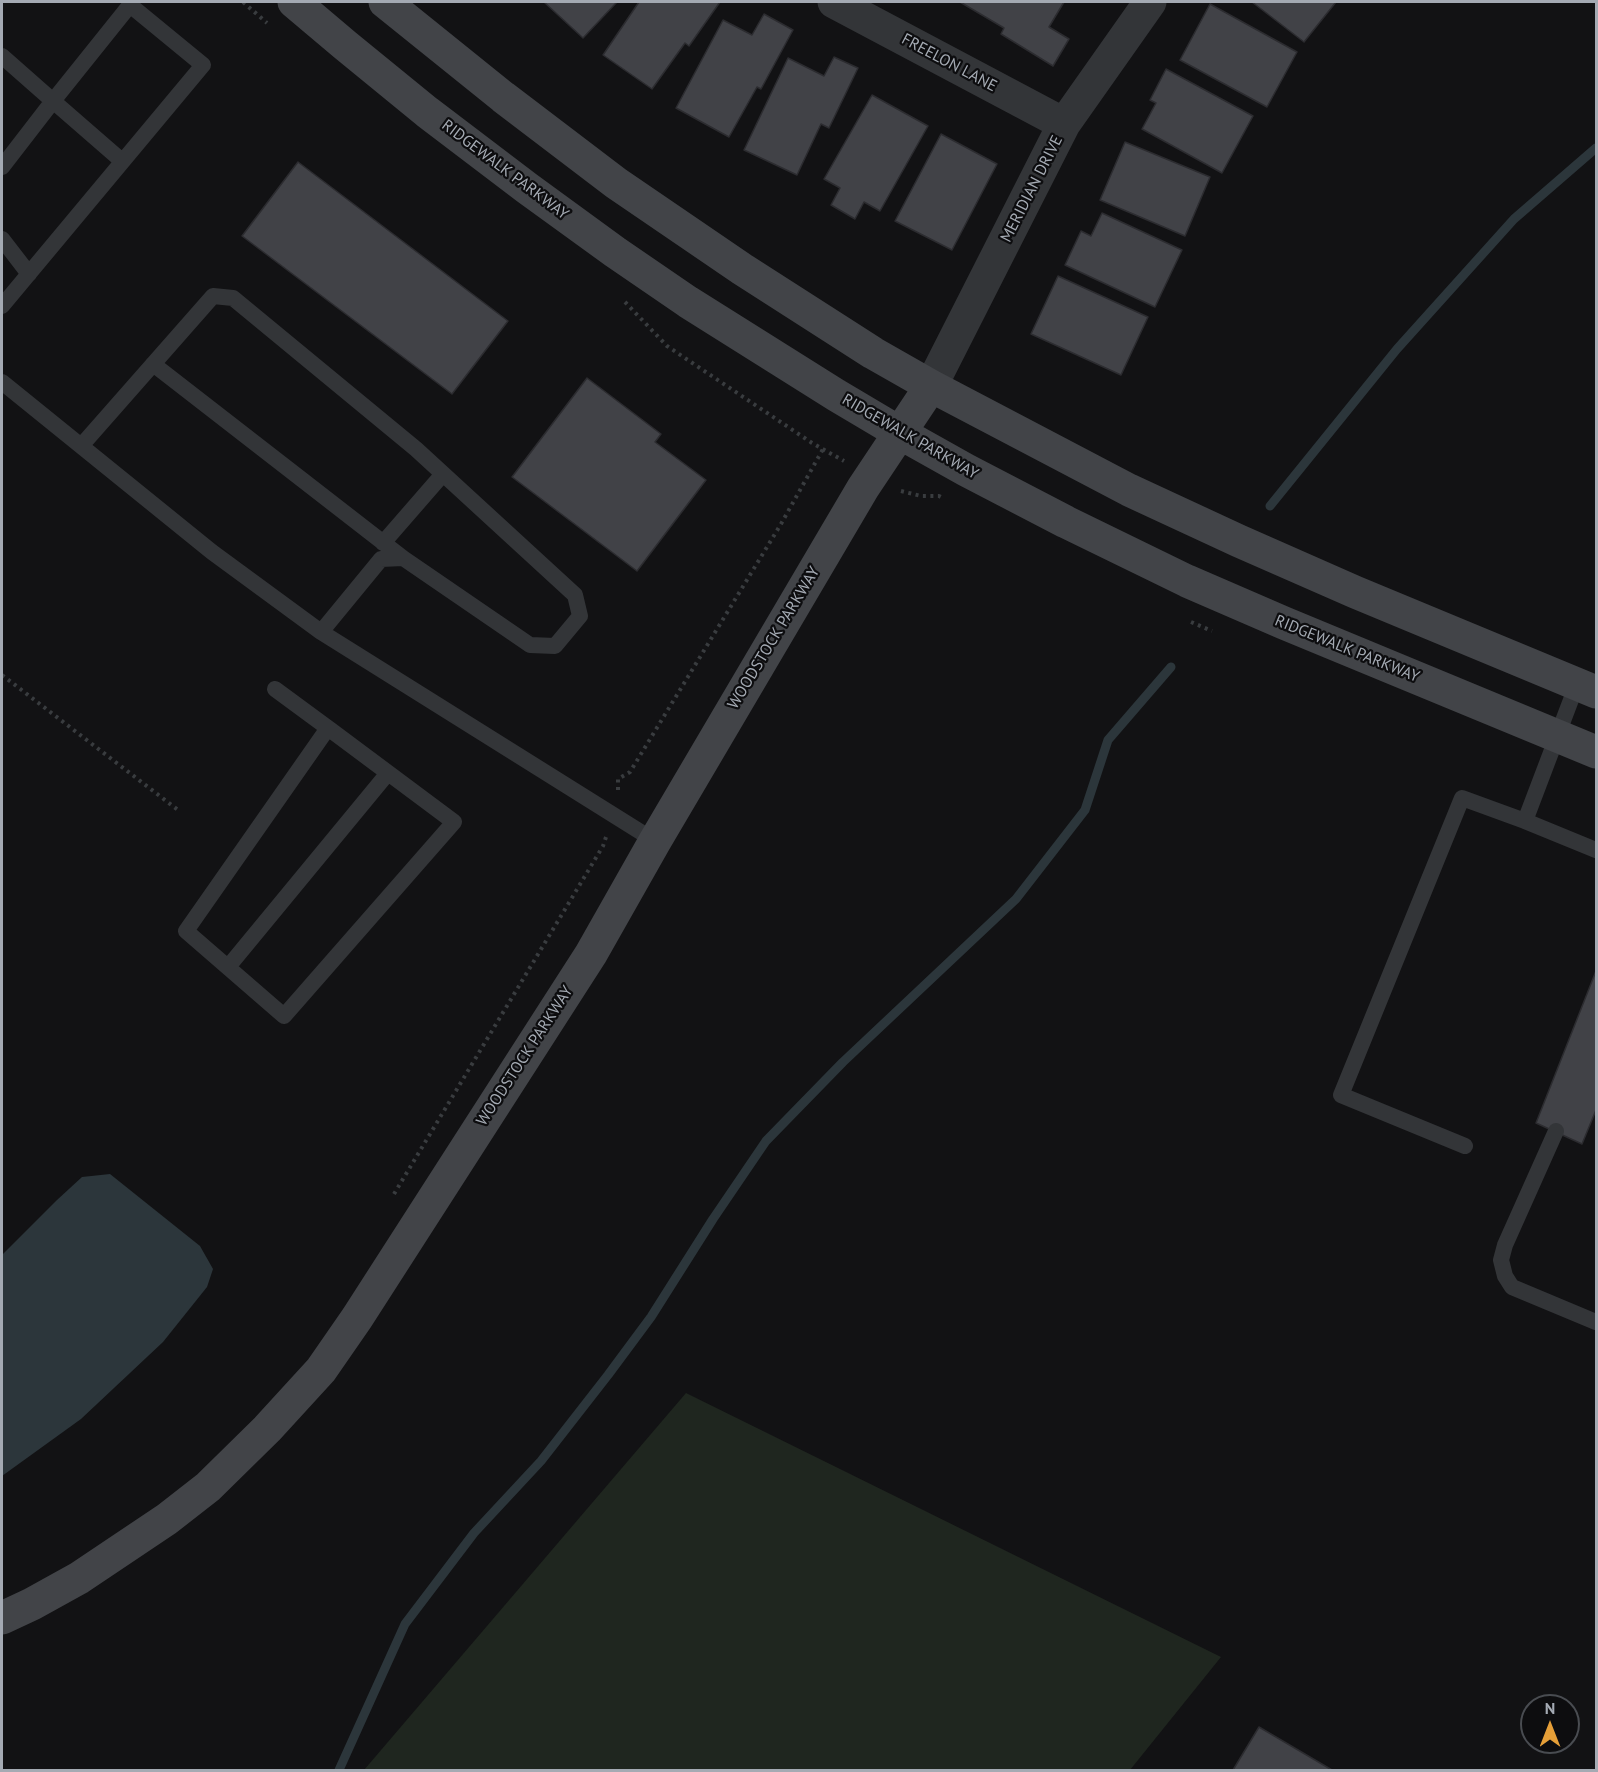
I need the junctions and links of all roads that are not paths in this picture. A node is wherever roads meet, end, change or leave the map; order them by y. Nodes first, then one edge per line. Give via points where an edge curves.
1 (294, 2) edge
2 (385, 2) edge
3 (834, 2) edge
4 (1150, 2) edge
5 (2, 56) edge
6 (53, 101) junction
7 (1064, 124) junction
8 (122, 161) junction
9 (2, 167) edge
10 (2, 239) edge
11 (29, 274) junction
12 (2, 306) edge
13 (153, 364) junction
14 (2, 382) edge
15 (931, 386) junction
16 (900, 433) junction
17 (81, 446) junction
18 (443, 474) junction
19 (383, 543) junction
20 (404, 558) junction
21 (321, 632) junction
22 (1587, 688) edge
23 (274, 690) dead end
24 (328, 728) junction
25 (1557, 735) junction
26 (1596, 752) edge
27 (388, 773) junction
28 (1525, 821) junction
29 (655, 841) junction
30 (1596, 850) edge
31 (228, 967) junction
32 (1556, 1131) dead end
33 (1465, 1146) dead end
34 (1596, 1322) edge
35 (2, 1618) edge

1 - 16 main road, RIDGEWALK PARKWAY via 427,111 615,252 688,302
2 - 15 main road via 616,183 742,269
3 - 7 street, FREELON LANE
4 - 7 street, MERIDIAN DRIVE
5 - 6 lane
6 - 8 lane
6 - 8 lane via 130,4 203,65
6 - 9 lane
7 - 15 street, MERIDIAN DRIVE
8 - 11 lane
10 - 11 lane
11 - 12 lane
13 - 17 lane
13 - 18 lane via 213,296 233,298
13 - 19 lane
14 - 17 lane
15 - 16 main road, WOODSTOCK PARKWAY
15 - 22 main road via 1239,542
16 - 25 main road, RIDGEWALK PARKWAY via 1056,517 1187,581
16 - 29 main road, WOODSTOCK PARKWAY via 863,488
17 - 21 lane via 212,552
18 - 19 lane
18 - 20 lane via 575,595 580,616 555,646 530,645
19 - 20 lane
20 - 21 lane via 381,559
21 - 29 lane
22 - 25 lane
23 - 24 lane
24 - 27 lane
24 - 31 lane via 186,931
25 - 26 main road, RIDGEWALK PARKWAY
25 - 28 lane
27 - 31 lane
27 - 31 lane via 454,822 284,1016
28 - 30 lane
28 - 33 lane via 1462,798 1341,1095
29 - 35 main road, WOODSTOCK PARKWAY via 591,954 321,1370 208,1487 167,1519 79,1578
32 - 34 lane via 1501,1260 1512,1287

